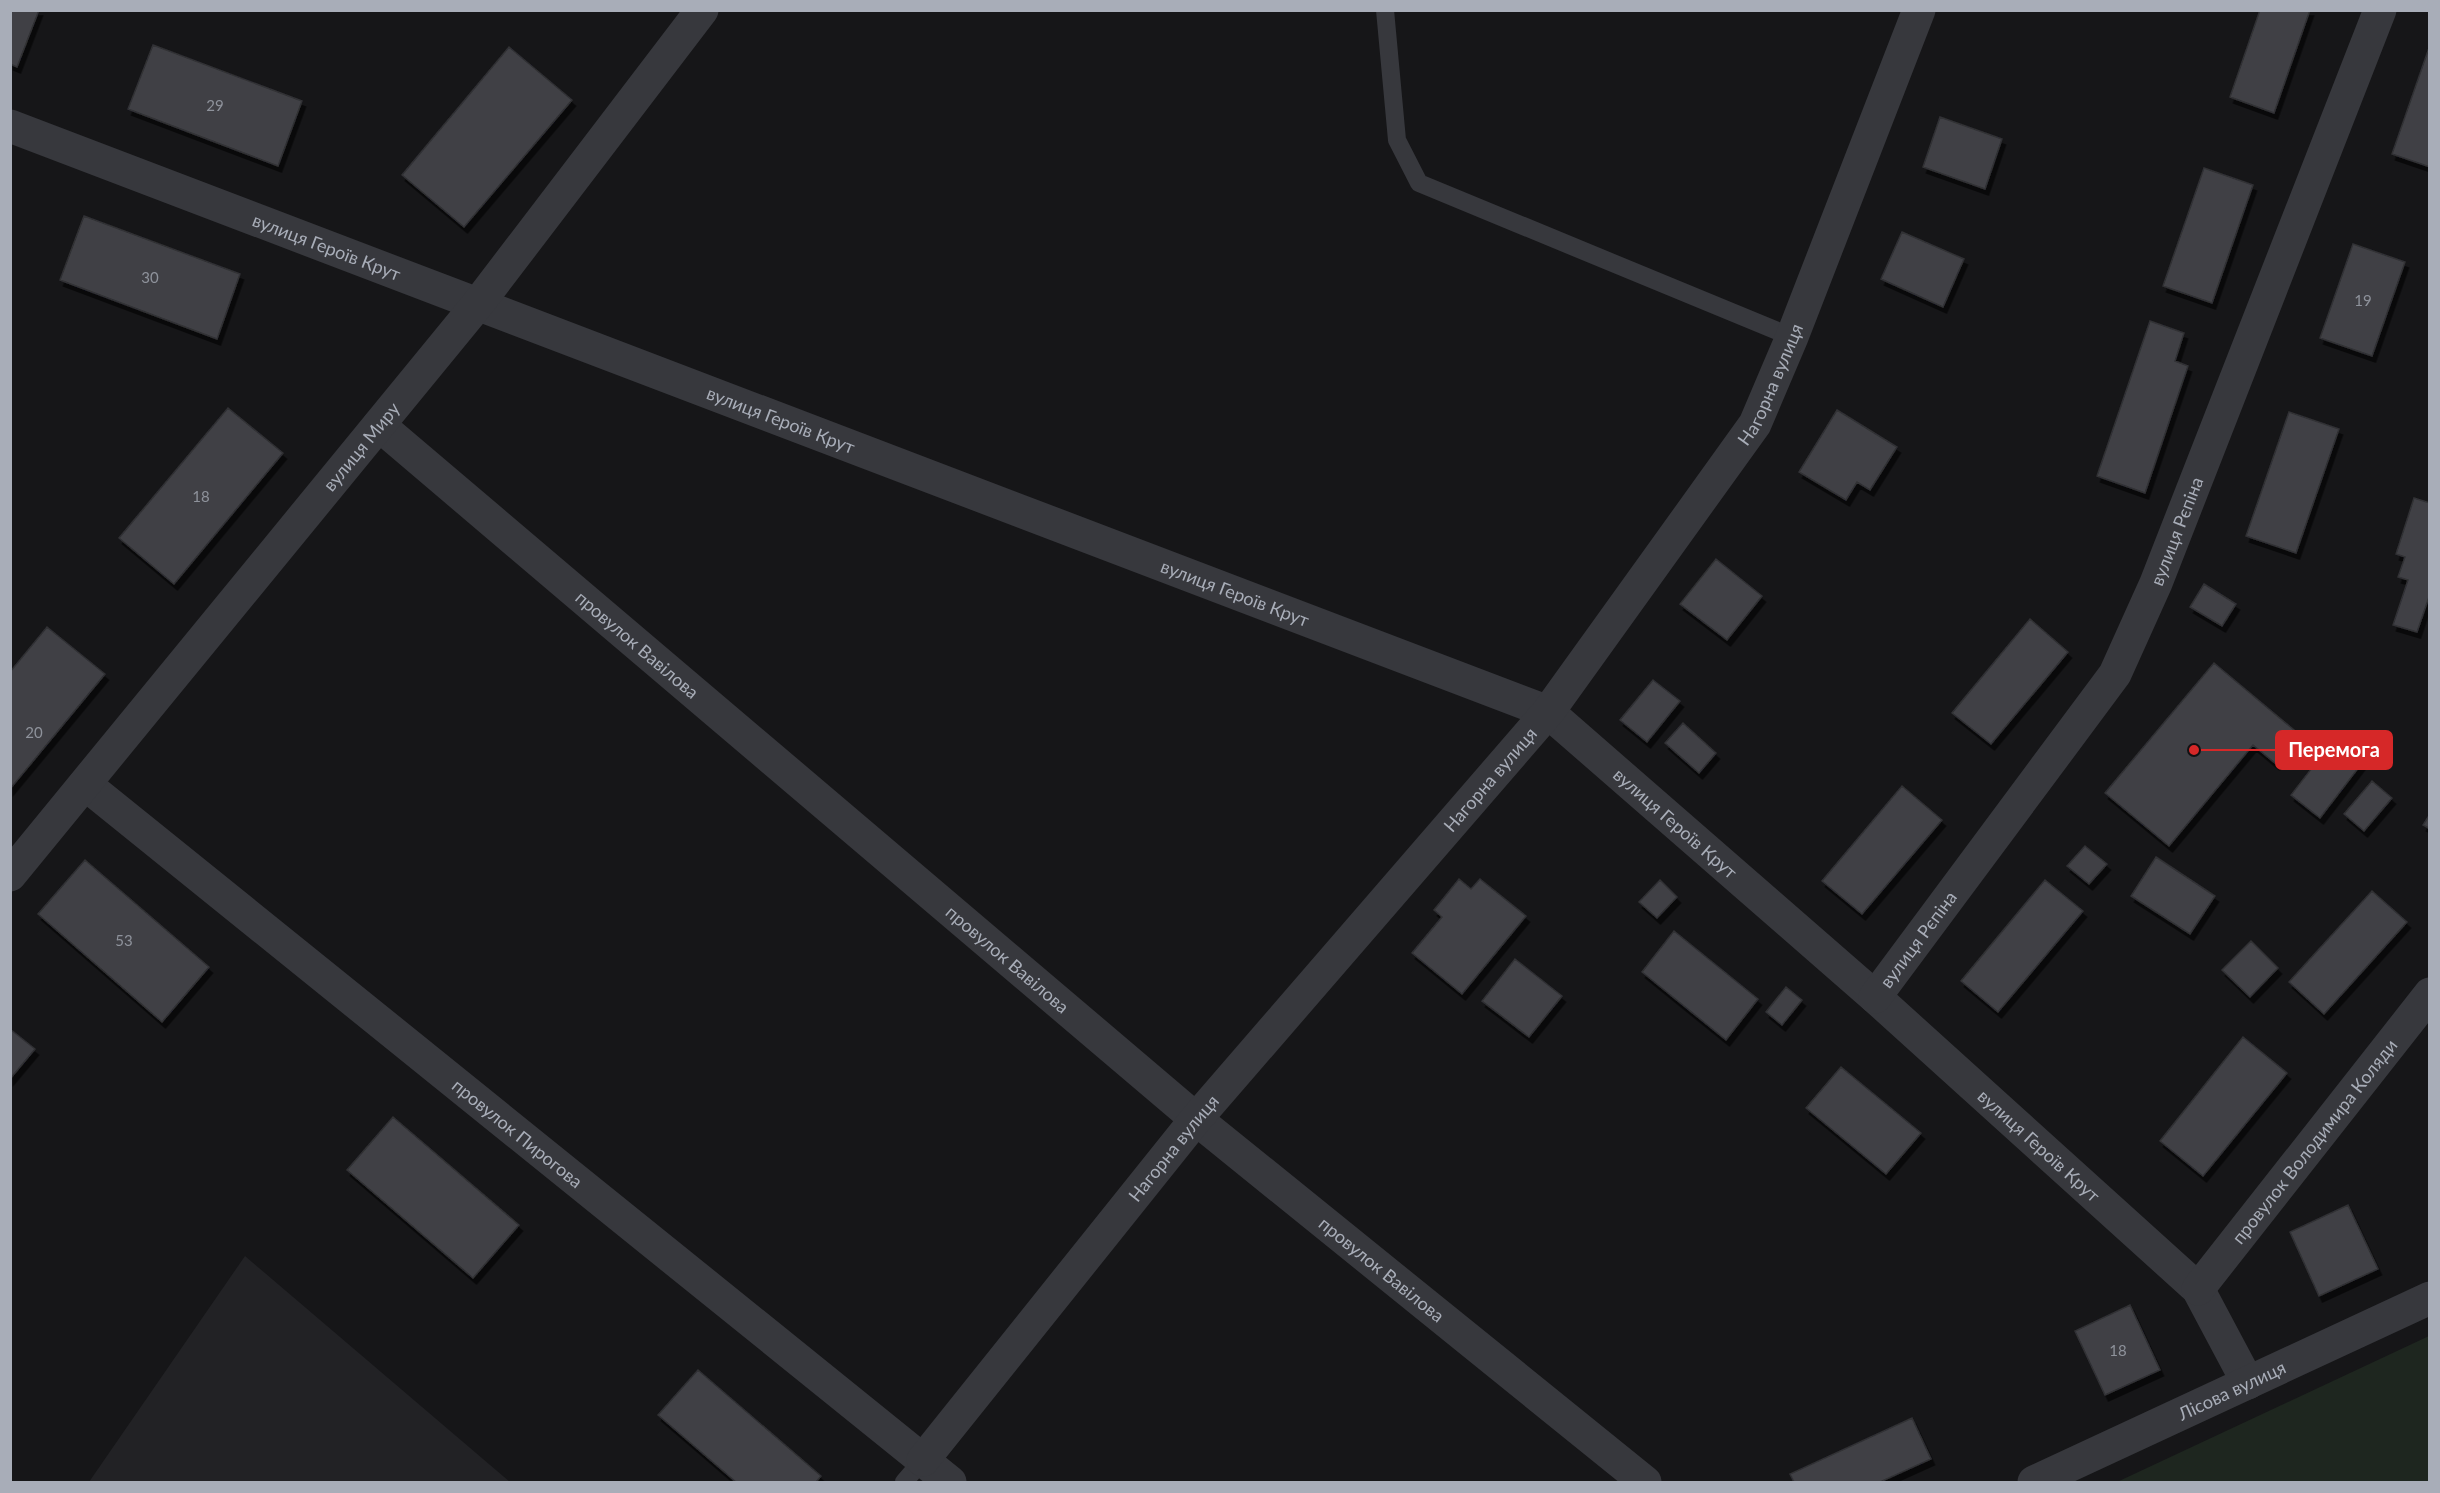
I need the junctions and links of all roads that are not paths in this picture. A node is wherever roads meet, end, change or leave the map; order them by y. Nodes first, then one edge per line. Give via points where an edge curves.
1 (702, 10) edge
2 (1386, 10) edge
3 (1919, 10) edge
4 (2380, 10) edge
5 (10, 126) edge
6 (477, 305) junction
7 (1792, 337) junction
8 (380, 425) junction
9 (1548, 712) junction
10 (85, 784) junction
11 (10, 875) edge
12 (2430, 994) edge
13 (1875, 997) junction
14 (1196, 1119) junction
15 (2198, 1289) junction
16 (2430, 1298) edge
17 (2248, 1383) junction
18 (913, 1471) edge
19 (950, 1482) edge
20 (1645, 1482) edge
21 (2034, 1482) edge

1 - 6 street, вулиця Миру
2 - 7 lane via 1397,140 1419,183
3 - 7 street, Нагорна вулиця
4 - 13 street, вулиця Рєпіна via 2156,583 2115,674
5 - 6 street, вулиця Героїв Крут
6 - 8 street, вулиця Миру
6 - 9 street, вулиця Героїв Крут
7 - 9 street, Нагорна вулиця via 1755,424
8 - 10 street, вулиця Миру
8 - 14 street, провулок Вавілова
9 - 13 street, вулиця Героїв Крут
9 - 14 street, Нагорна вулиця
10 - 11 street, вулиця Миру
10 - 18 street, провулок Пирогова
12 - 15 street, провулок Володимира Коляди
13 - 15 street, вулиця Героїв Крут
14 - 18 street, Нагорна вулиця
14 - 20 street, провулок Вавілова
15 - 17 street, вулиця Героїв Крут
16 - 17 street, Лісова вулиця
17 - 21 street, Лісова вулиця
18 - 19 street, провулок Пирогова

